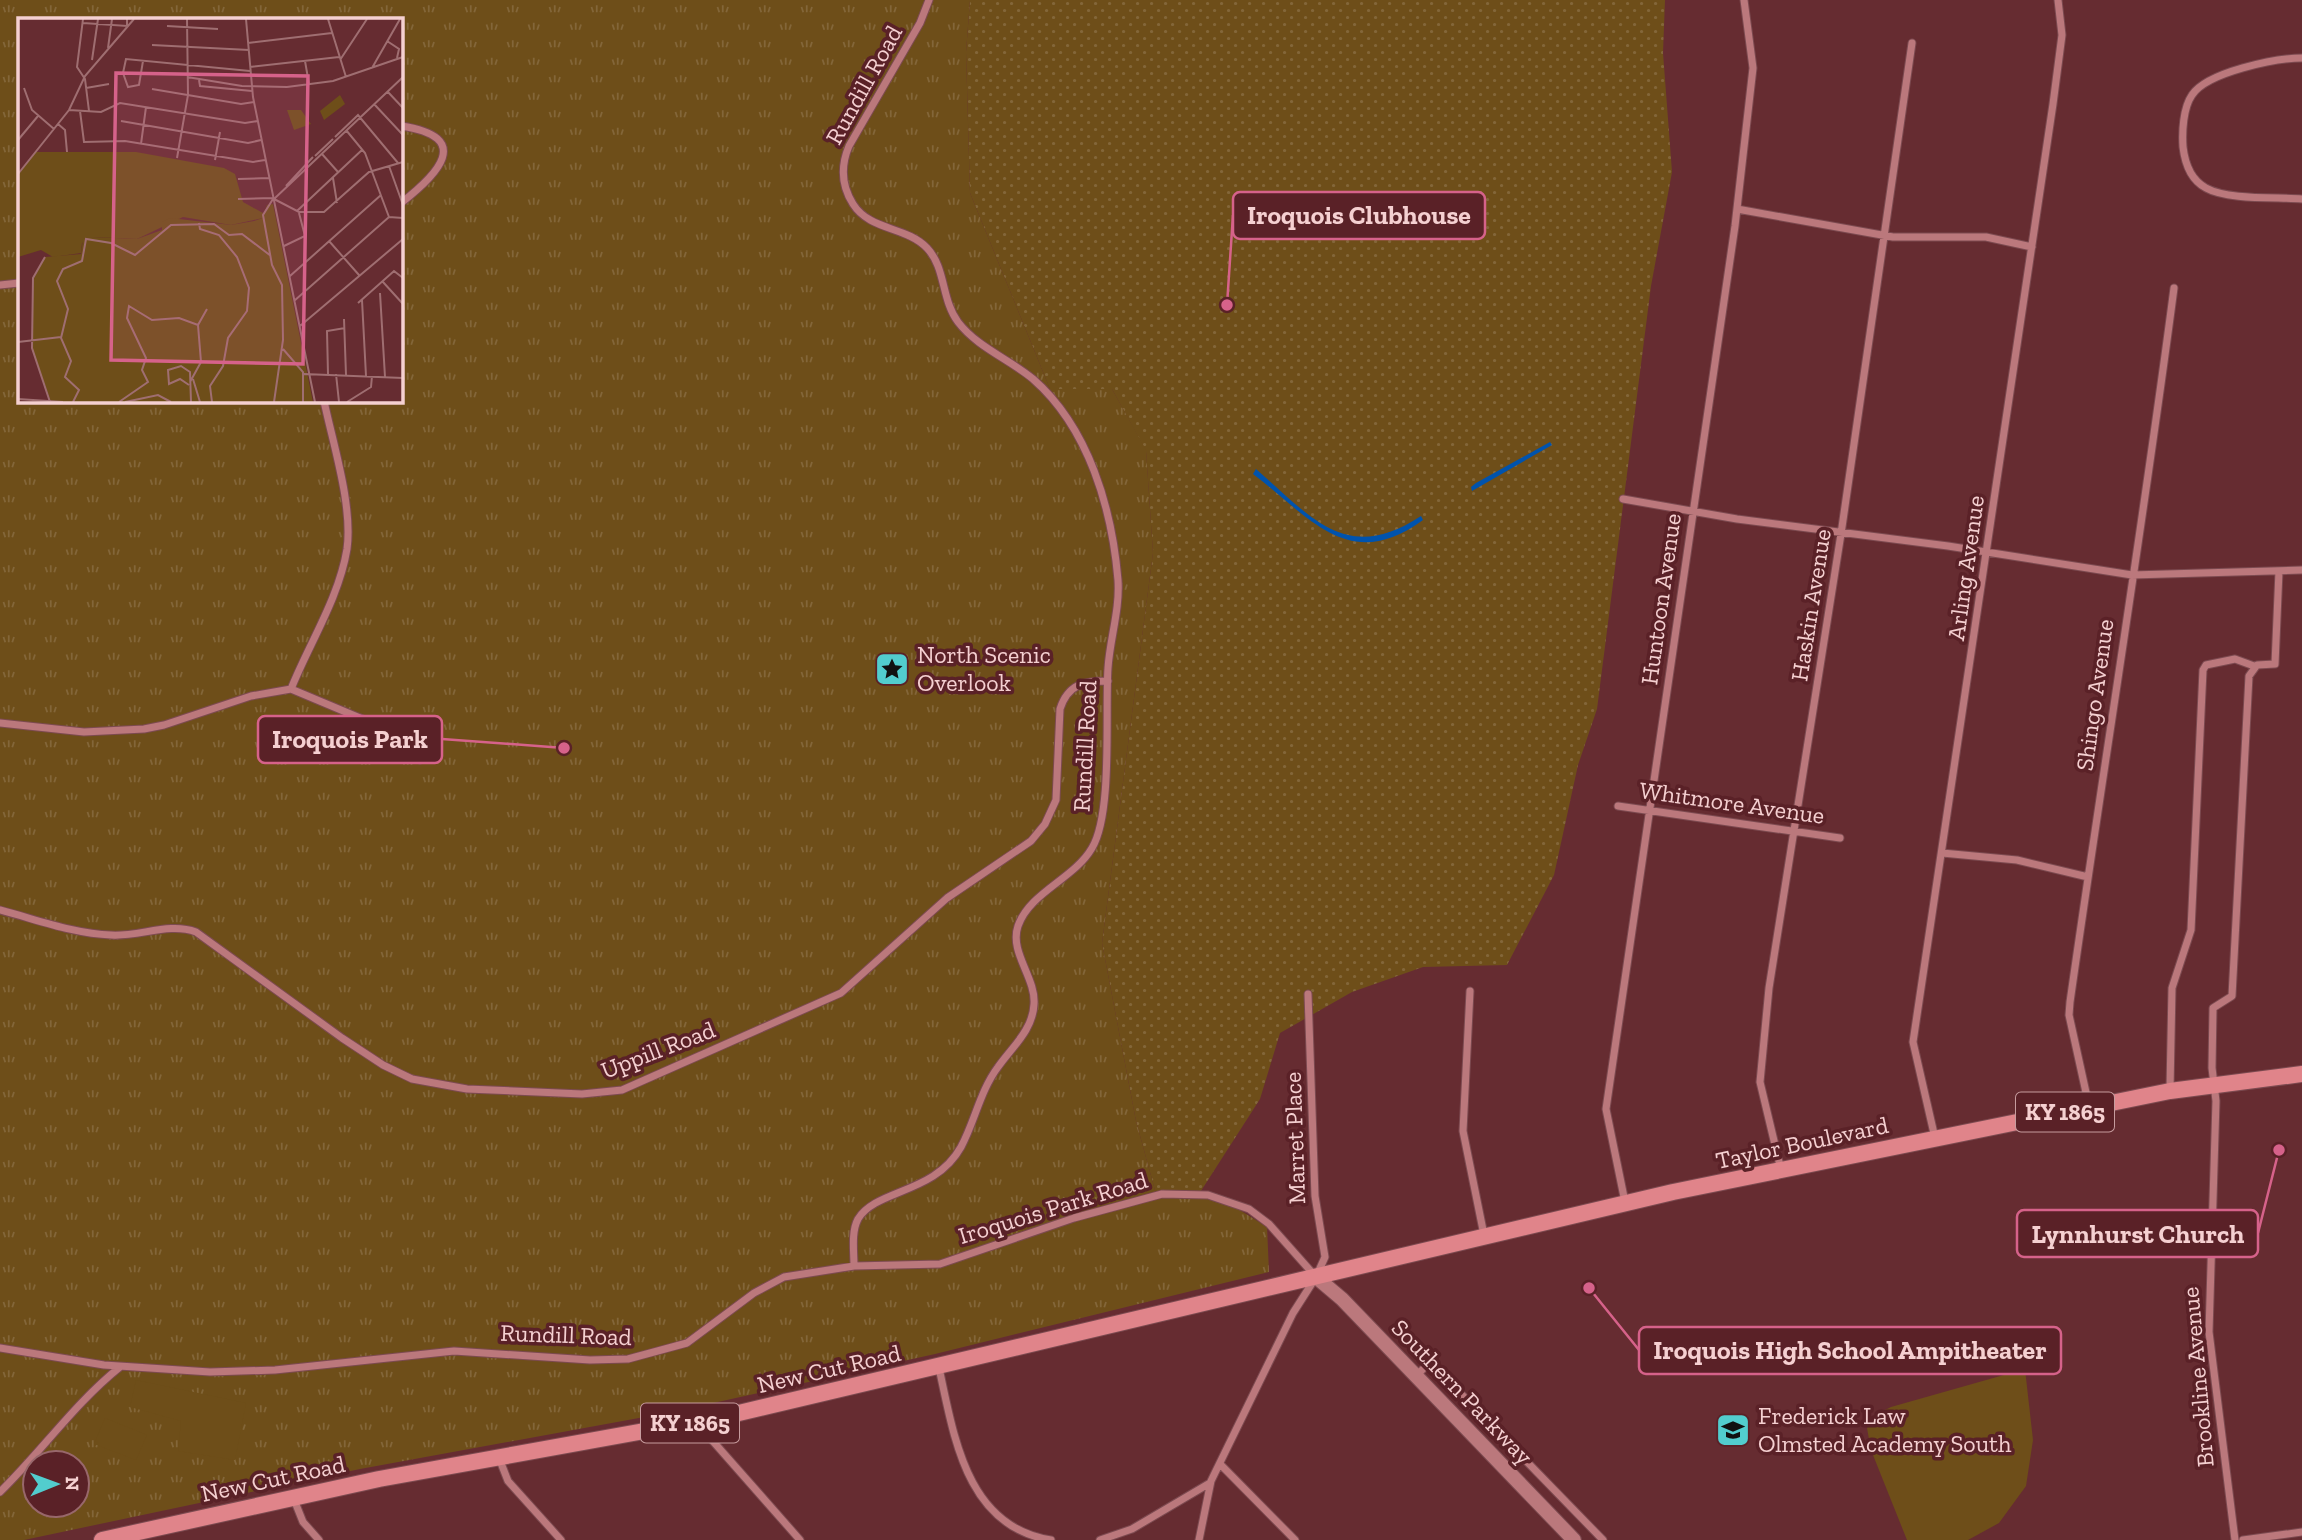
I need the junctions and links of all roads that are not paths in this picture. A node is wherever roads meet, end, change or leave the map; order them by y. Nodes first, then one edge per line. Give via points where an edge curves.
1 (929, 0) edge
2 (1744, 0) edge
3 (2058, 0) edge
4 (1912, 43) dead end
5 (2302, 58) edge
6 (402, 126) edge
7 (2302, 199) edge
8 (402, 202) edge
9 (1737, 209) junction
10 (1885, 235) junction
11 (2032, 247) junction
12 (18, 283) edge
13 (0, 285) edge
14 (2174, 288) dead end
15 (324, 402) edge
16 (1623, 499) dead end
17 (1693, 511) junction
18 (1841, 534) junction
19 (1988, 552) junction
20 (2302, 570) edge
21 (2279, 571) junction
22 (2132, 575) junction
23 (2254, 666) junction
24 (1108, 681) junction
25 (291, 689) junction
26 (0, 723) edge
27 (420, 760) dead end
28 (1618, 806) dead end
29 (1649, 811) junction
30 (1796, 833) junction
31 (1840, 838) dead end
32 (1942, 853) junction
33 (2088, 877) junction
34 (0, 910) edge
35 (1470, 990) dead end
36 (1308, 994) dead end
37 (2302, 1074) edge
38 (2214, 1083) junction
39 (2170, 1090) junction
40 (2089, 1107) junction
41 (1936, 1139) junction
42 (1781, 1171) junction
43 (1625, 1203) junction
44 (1484, 1236) junction
45 (854, 1266) junction
46 (1316, 1278) junction
47 (1405, 1336) dead end
48 (0, 1348) edge
49 (1430, 1362) junction
50 (120, 1367) junction
51 (939, 1368) junction
52 (1415, 1376) junction
53 (696, 1422) junction
54 (498, 1456) junction
55 (1220, 1464) junction
56 (1210, 1483) junction
57 (0, 1492) edge
58 (293, 1497) junction
59 (2302, 1532) edge
60 (102, 1540) edge
61 (319, 1540) edge
62 (561, 1540) edge
63 (800, 1540) edge
64 (1051, 1540) edge
65 (1100, 1540) edge
66 (1199, 1540) edge
67 (1294, 1540) edge
68 (1574, 1540) edge
69 (1603, 1540) edge
70 (2235, 1540) edge
71 (2244, 1540) edge

1 - 24 street, Rundill Road via 849,146 843,164 846,191 868,220 915,238 929,249 959,323 1032,379 1074,430 1103,495 1112,531 1118,586
2 - 9 street, Huntoon Avenue via 1753,68
3 - 11 street, Arling Avenue via 2062,35
4 - 10 street, Haskin Avenue
5 - 7 street via 2266,62 2206,82 2187,104 2183,138 2186,164 2203,187
6 - 8 street via 429,132 438,140 442,155 438,172
9 - 10 street
9 - 17 street, Huntoon Avenue
10 - 11 street via 1986,237
10 - 18 street, Haskin Avenue
11 - 19 street, Arling Avenue
12 - 13 street
14 - 22 street, Shingo Avenue
15 - 25 street via 348,524 346,550 323,620
16 - 17 street
17 - 18 street
17 - 29 street, Huntoon Avenue
18 - 19 street
18 - 30 street, Haskin Avenue
19 - 22 street
19 - 32 street, Arling Avenue
20 - 21 street
21 - 22 street
21 - 23 street via 2275,664
22 - 33 street, Shingo Avenue
23 - 38 street, Brookline Avenue via 2249,676 2233,988 2232,996 2213,1009
23 - 39 street via 2235,659 2206,665 2203,670 2191,930 2172,988
24 - 34 street, Uppill Road via 1079,684 1062,702 1056,800 1031,841 947,898 841,993 611,1093 467,1089 412,1079 342,1038 196,932 178,928 107,935
24 - 45 street, Rundill Road via 1100,831 1084,861 1027,909 1018,926 1017,943 1034,996 1031,1022 988,1082 953,1159 926,1182 873,1206 858,1219
25 - 26 street via 251,696 144,729 85,732
25 - 27 street via 391,731
28 - 29 street, Whitmore Avenue
29 - 30 street, Whitmore Avenue
29 - 43 street, Huntoon Avenue via 1606,1109
30 - 31 street, Whitmore Avenue
30 - 42 street, Haskin Avenue via 1759,1076
32 - 33 street via 2017,860
32 - 41 street, Arling Avenue via 1913,1042
33 - 40 street, Shingo Avenue via 2069,1015
35 - 44 street via 1463,1131
36 - 46 street, Marret Place via 1315,1196 1325,1257
37 - 38 main road, Taylor Boulevard / KY 1865
38 - 39 main road, Taylor Boulevard / KY 1865
38 - 70 street, Brookline Avenue via 2208,1332
39 - 40 main road, Taylor Boulevard / KY 1865
40 - 41 main road, Taylor Boulevard / KY 1865
41 - 42 main road, Taylor Boulevard / KY 1865
42 - 43 main road, Taylor Boulevard / KY 1865
43 - 44 main road, Taylor Boulevard / KY 1865
44 - 46 main road, Taylor Boulevard / KY 1865
45 - 46 street, Iroquois Park Road via 940,1264 1135,1199 1185,1193 1222,1199 1255,1213
45 - 50 street, Rundill Road via 775,1280 687,1343 628,1359 463,1351 237,1372
46 - 51 main road, New Cut Road / KY 1865
46 - 52 main road, Southern Parkway
46 - 55 street via 1293,1312
47 - 49 street
48 - 50 street, Rundill Road
49 - 52 street
49 - 69 street
50 - 57 street via 84,1398
51 - 53 main road, New Cut Road / KY 1865
51 - 64 street via 968,1478 1012,1525
52 - 68 main road, Southern Parkway
53 - 54 main road, New Cut Road / KY 1865
53 - 63 street
54 - 58 main road, New Cut Road / KY 1865
54 - 62 street via 508,1481
55 - 56 street
55 - 67 street
56 - 65 street via 1132,1529
56 - 66 street
58 - 60 main road, New Cut Road / KY 1865
58 - 61 street via 303,1522
59 - 71 street

